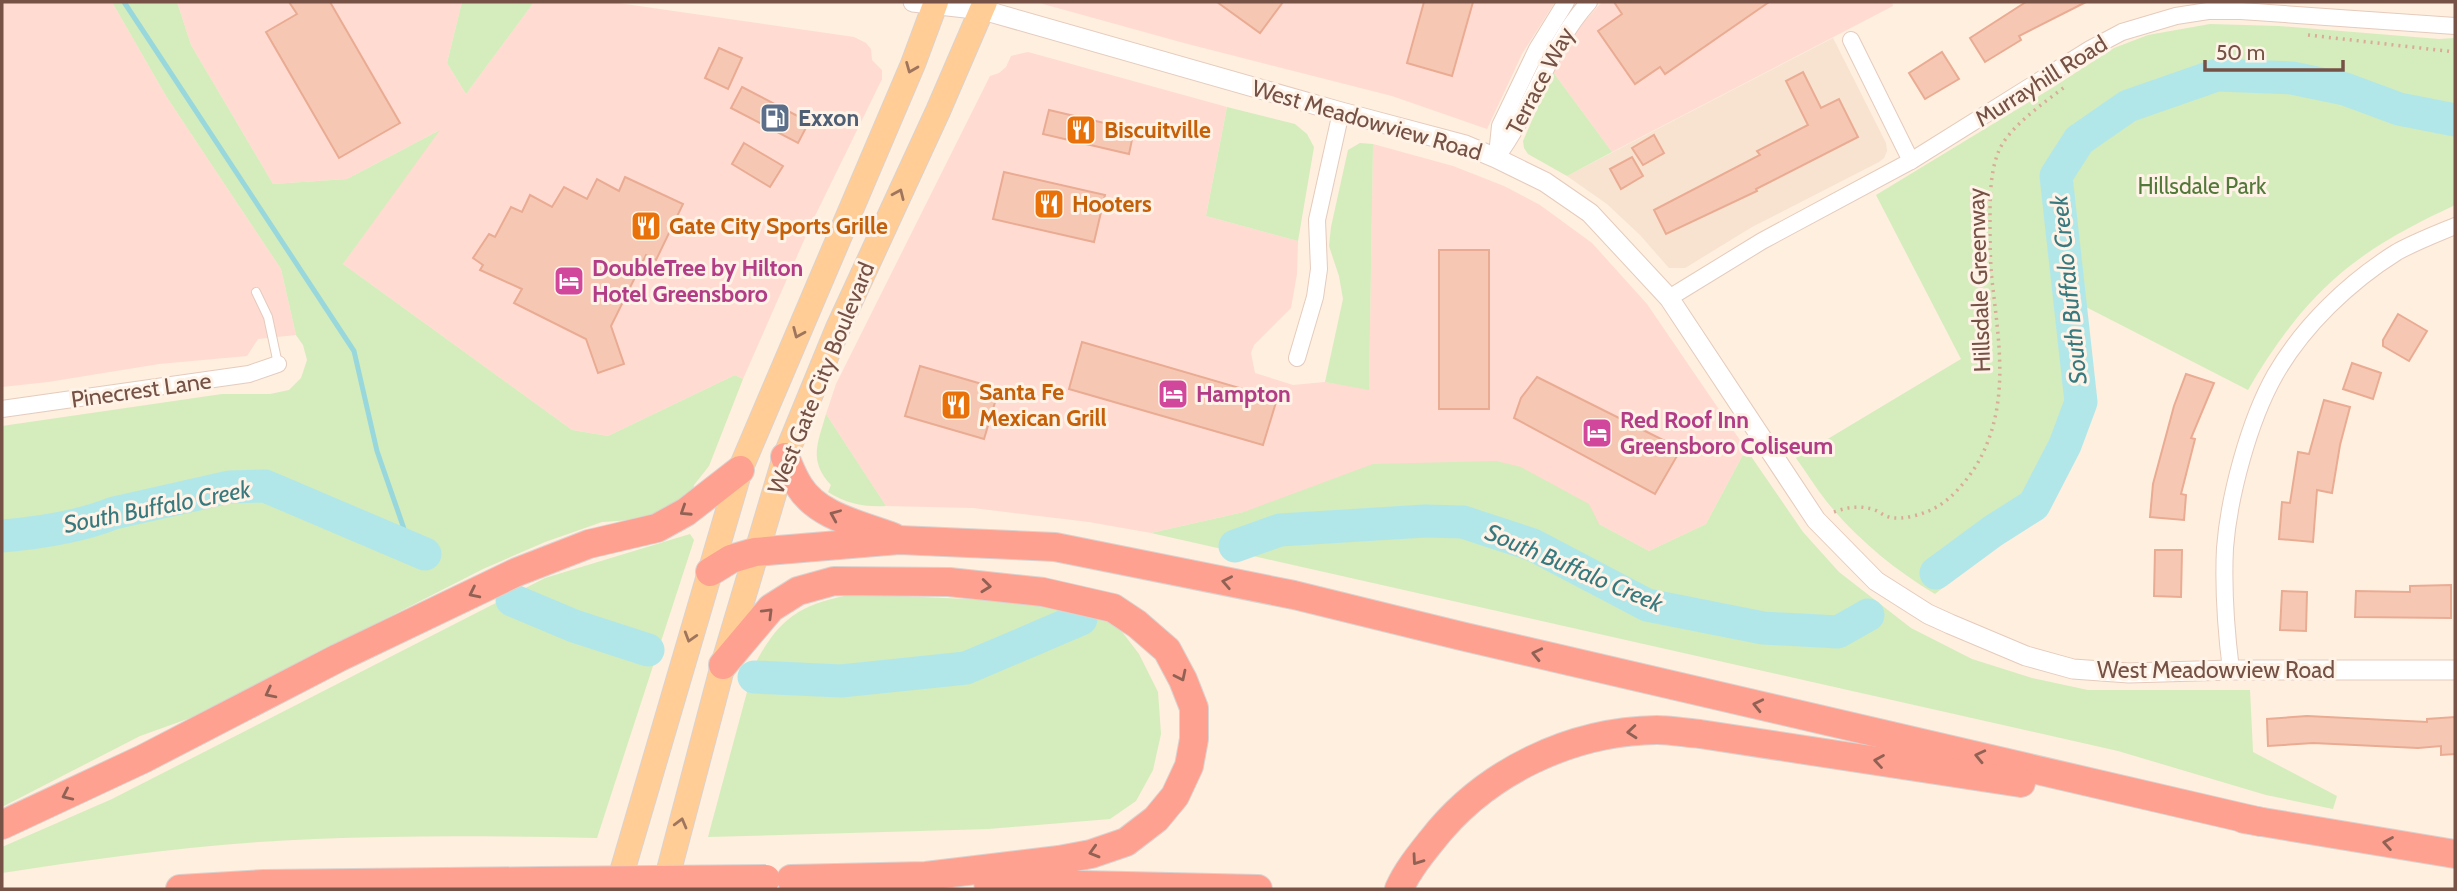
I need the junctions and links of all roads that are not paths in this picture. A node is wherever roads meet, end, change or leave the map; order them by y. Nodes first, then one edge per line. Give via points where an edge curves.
1 (1566, 2) edge
2 (1589, 2) edge
3 (928, 3) edge
4 (984, 6) edge
5 (2455, 26) edge
6 (1851, 40) dead end
7 (1341, 113) junction
8 (1496, 158) junction
9 (1911, 161) junction
10 (2455, 226) edge
11 (256, 292) dead end
12 (1669, 298) junction
13 (1297, 358) dead end
14 (278, 364) joint
15 (2, 409) edge
16 (785, 457) junction
17 (740, 470) junction
18 (899, 540) junction
19 (755, 552) junction
20 (710, 572) junction
21 (723, 665) junction
22 (2231, 670) junction
23 (2455, 670) edge
24 (2261, 822) junction
25 (2, 825) edge
26 (2455, 854) edge
27 (778, 879) junction
28 (180, 889) edge
29 (617, 889) edge
30 (664, 889) edge
31 (1258, 889) edge
32 (1399, 889) edge

1 - 8 street, Terrace Way via 1500,125
2 - 8 street, Terrace Way via 1563,35 1513,136
3 - 4 street, West Meadowview Road
3 -> 17 main road, West Gate City Boulevard via 913,64
4 - 7 street, West Meadowview Road
16 -> 4 main road, West Gate City Boulevard via 838,328
5 - 9 street, Murrayhill Road via 2241,11 2176,16 2122,32
6 - 9 street
7 - 8 street, West Meadowview Road via 1465,145
7 - 13 street via 1317,219 1315,297
8 - 12 street, West Meadowview Road via 1545,182 1590,213
9 - 12 street, Murrayhill Road via 1762,241
10 - 22 street via 2398,252 2352,286 2311,325 2274,376 2236,481 2225,548
11 - 14 lane via 268,317
12 - 22 street, West Meadowview Road via 1816,520 1876,581 1928,614 2026,656 2073,669 2129,673
14 - 15 street, Pinecrest Lane via 249,374
18 -> 16 highway via 814,503 799,487
16 - 19 main road, West Gate City Boulevard
17 - 20 main road, West Gate City Boulevard
17 -> 25 highway via 657,528 589,544 517,572
18 - 19 highway
24 -> 18 highway via 1294,595 1048,546
19 - 20 highway
19 - 21 main road, West Gate City Boulevard
20 -> 29 main road, West Gate City Boulevard
21 -> 27 highway via 771,608 798,591 834,581 949,582 1043,593 1113,608 1167,650 1194,708 1189,766 1175,796 1156,819 1126,842 1059,860 926,876
30 -> 21 main road, West Gate City Boulevard
22 - 23 street, West Meadowview Road
26 -> 24 highway
24 -> 32 highway via 1658,730 1605,735 1560,748 1495,782 1438,833
27 - 28 highway, bridge via 289,883
27 - 31 highway

